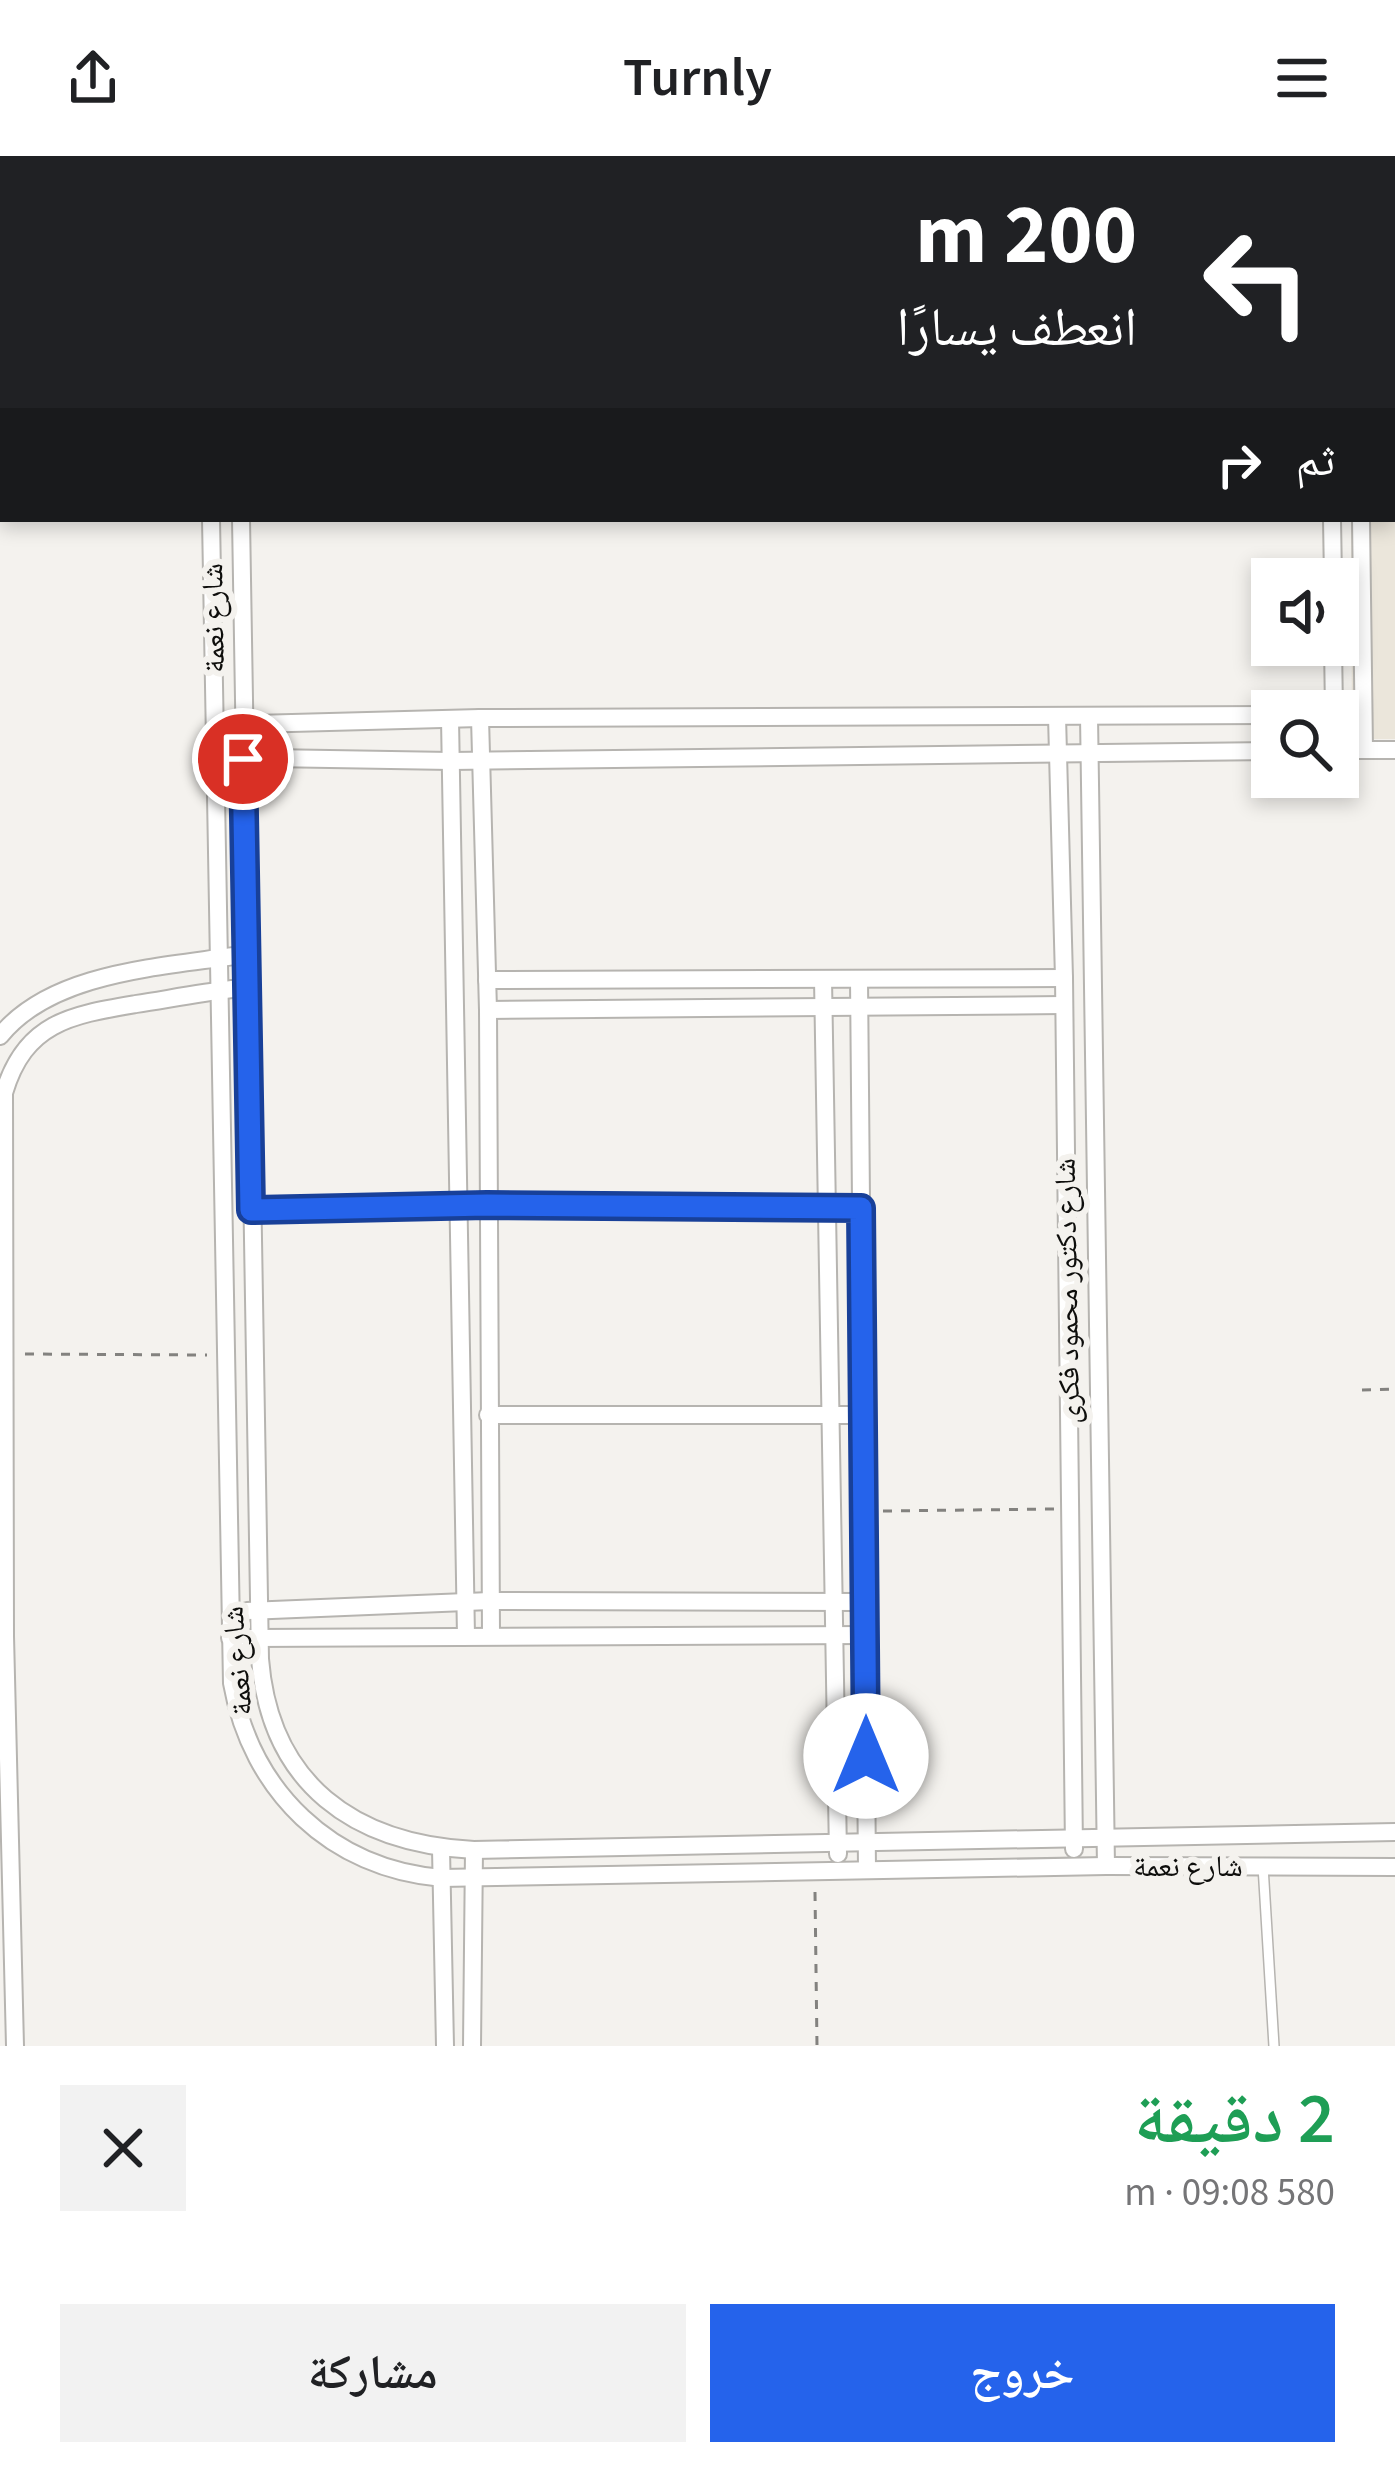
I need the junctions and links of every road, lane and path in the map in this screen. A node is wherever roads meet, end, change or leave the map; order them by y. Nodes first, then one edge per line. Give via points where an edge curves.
1 (211, 522) edge
2 (242, 522) edge
3 (1332, 522) edge
4 (1360, 522) edge
5 (1333, 558) edge
6 (1359, 712) edge
7 (1364, 712) junction
8 (1251, 715) edge
9 (1057, 716) junction
10 (1089, 716) junction
11 (450, 718) junction
12 (480, 718) junction
13 (216, 725) junction
14 (243, 725) junction
15 (1395, 749) edge
16 (1359, 750) edge
17 (1364, 750) junction
18 (1251, 751) edge
19 (1089, 754) junction
20 (1058, 755) junction
21 (216, 757) junction
22 (243, 759) junction
23 (451, 760) junction
24 (482, 760) junction
25 (247, 954) junction
26 (221, 958) junction
27 (823, 979) junction
28 (859, 979) junction
29 (1064, 979) junction
30 (487, 980) junction
31 (248, 986) junction
32 (222, 990) junction
33 (859, 1006) junction
34 (1064, 1006) junction
35 (823, 1007) junction
36 (488, 1010) junction
37 (0, 1036) edge
38 (487, 1205) junction
39 (457, 1206) junction
40 (861, 1208) junction
41 (827, 1209) junction
42 (251, 1210) junction
43 (1100, 1249) junction
44 (1067, 1252) junction
45 (4, 1354) junction
46 (227, 1355) junction
47 (1395, 1389) edge
48 (1362, 1390) dead end
49 (488, 1415) junction
50 (831, 1415) junction
51 (863, 1415) junction
52 (1070, 1509) junction
53 (864, 1511) junction
54 (490, 1601) junction
55 (864, 1602) junction
56 (465, 1603) junction
57 (834, 1603) junction
58 (258, 1610) junction
59 (230, 1611) junction
60 (491, 1635) junction
61 (865, 1635) junction
62 (466, 1636) junction
63 (834, 1636) junction
64 (230, 1638) junction
65 (259, 1638) junction
66 (1395, 1832) edge
67 (1106, 1838) junction
68 (1073, 1839) junction
69 (866, 1843) junction
70 (838, 1844) junction
71 (441, 1849) junction
72 (474, 1850) junction
73 (1075, 1866) junction
74 (1106, 1866) junction
75 (1263, 1866) junction
76 (1395, 1867) edge
77 (838, 1869) junction
78 (867, 1869) junction
79 (814, 1870) junction
80 (442, 1878) junction
81 (474, 1878) junction
82 (14, 2046) edge
83 (445, 2046) edge
84 (472, 2046) edge
85 (817, 2046) edge
86 (1274, 2046) edge

1 - 13 street, شارع نعمة
2 - 14 street, شارع نعمة
3 - 5 street
4 - 7 street
6 - 7 street
7 - 17 street
8 - 10 street
9 - 10 street
9 - 12 street
9 - 20 street, شارع دكتور محمود فكرى
10 - 19 street, شارع دكتور محمود فكرى
11 - 12 street
11 - 14 street
11 - 23 street
12 - 24 street
13 - 14 street
13 - 21 street, شارع نعمة
14 - 22 street, شارع نعمة
15 - 17 street
16 - 17 street
18 - 19 street
19 - 20 street
19 - 43 street, شارع دكتور محمود فكرى
20 - 24 street
20 - 29 street, شارع دكتور محمود فكرى
21 - 22 street
21 - 26 street, شارع نعمة
22 - 23 street
22 - 25 street, شارع نعمة
23 - 24 street
23 - 39 street
24 - 30 street
25 - 26 street
25 - 31 street, شارع نعمة
26 - 32 street, شارع نعمة
26 - 37 street via 64,988 31,1005
27 - 28 street
27 - 30 street
27 - 35 street
28 - 29 street
28 - 33 street
29 - 34 street, شارع دكتور محمود فكرى
30 - 36 street
31 - 32 street
31 - 42 street, شارع نعمة
32 - 45 street via 64,1018 19,1056 2,1113
32 - 46 street, شارع نعمة
33 - 34 street
33 - 35 street
33 - 40 street
34 - 44 street, شارع دكتور محمود فكرى
35 - 36 street
35 - 41 street
36 - 38 street
38 - 39 street
38 - 41 street
38 - 49 street
39 - 42 lane
39 - 56 street
40 - 41 street
40 - 51 street
41 - 50 street
42 - 58 street, شارع نعمة
43 - 44 street
43 - 67 street, شارع دكتور محمود فكرى
44 - 52 street, شارع دكتور محمود فكرى
45 - 46 path
45 - 82 street
46 - 59 street, شارع نعمة
47 - 48 path
49 - 50 street
49 - 54 street
50 - 51 street
50 - 57 street
51 - 53 street
52 - 53 path
52 - 68 street, شارع دكتور محمود فكرى
53 - 55 street
54 - 56 street
54 - 57 street
54 - 60 street
55 - 57 street
55 - 61 street
56 - 58 street
56 - 62 street
57 - 63 street
58 - 59 street
58 - 65 street, شارع نعمة
59 - 64 street, شارع نعمة
60 - 62 street
60 - 63 street
61 - 63 street
61 - 69 street
62 - 65 street
63 - 70 street
64 - 65 street
64 - 80 street, شارع نعمة via 242,1727 290,1808 350,1853 398,1873
65 - 71 street, شارع نعمة via 272,1724 305,1780 357,1822
66 - 67 street, شارع نعمة
67 - 68 street, شارع نعمة
67 - 74 street, شارع دكتور محمود فكرى
68 - 69 street, شارع نعمة
68 - 73 street, شارع دكتور محمود فكرى
69 - 70 street, شارع نعمة
69 - 78 street
70 - 72 street, شارع نعمة
70 - 77 street
71 - 72 street, شارع نعمة
71 - 80 street
72 - 81 street
73 - 74 street, شارع نعمة
73 - 78 street, شارع نعمة
74 - 75 street, شارع نعمة
75 - 76 street, شارع نعمة
75 - 86 lane
77 - 78 street, شارع نعمة
77 - 79 street, شارع نعمة
79 - 81 street, شارع نعمة
79 - 85 path
80 - 81 street, شارع نعمة
80 - 83 street
81 - 84 street

